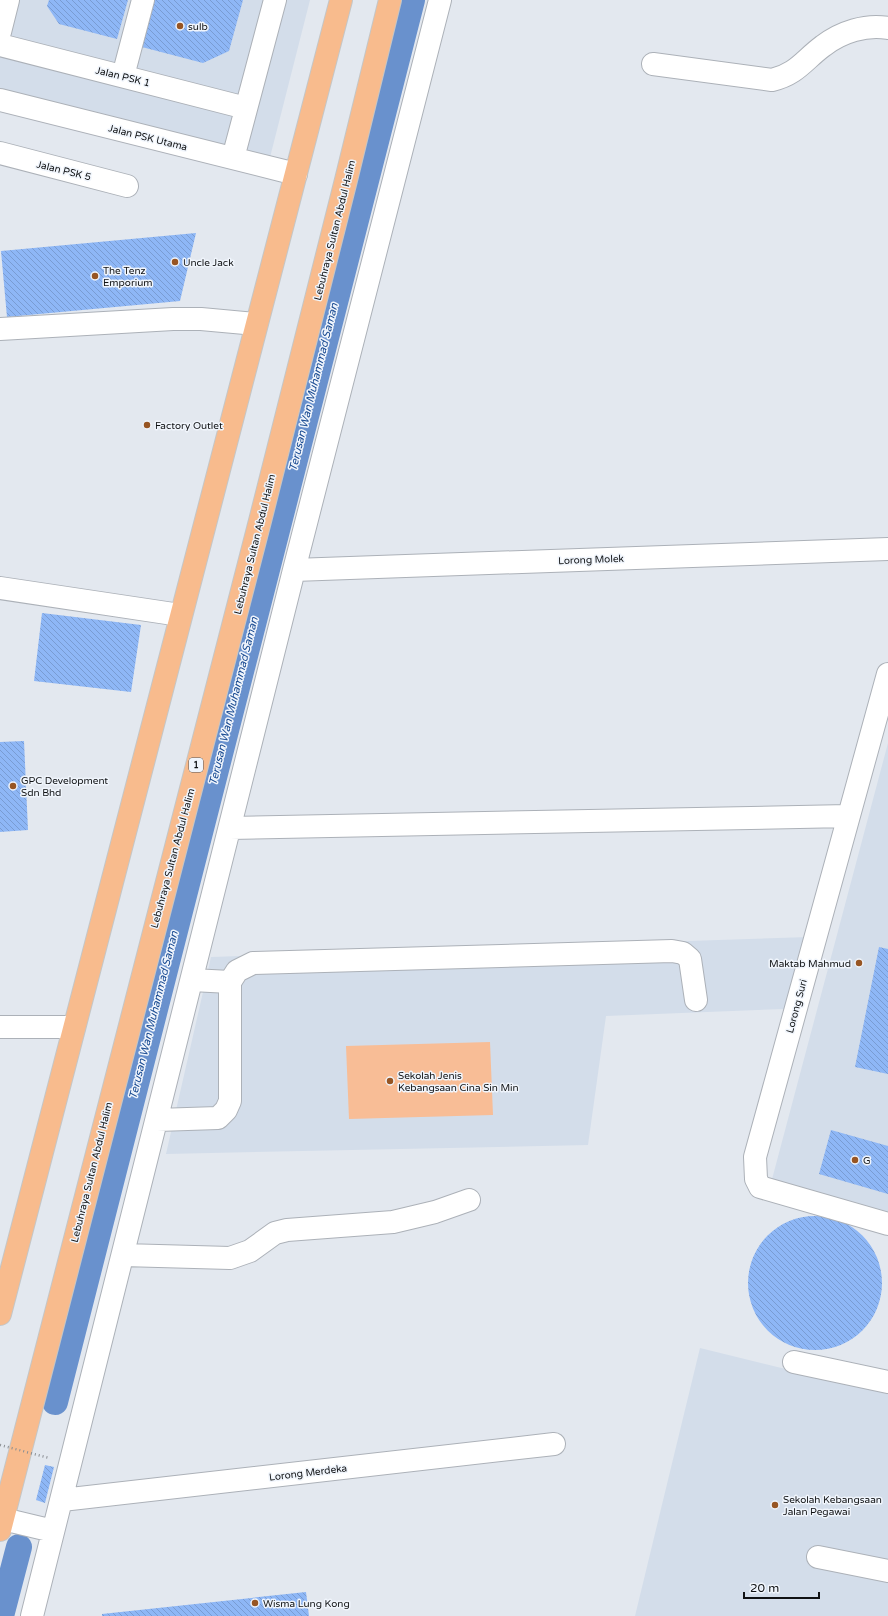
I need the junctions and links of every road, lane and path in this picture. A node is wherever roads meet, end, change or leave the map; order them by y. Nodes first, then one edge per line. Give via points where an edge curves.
1 (8, 0) edge
2 (142, 0) edge
3 (275, 0) edge
4 (341, 0) edge
5 (390, 0) edge
6 (440, 0) edge
7 (888, 28) edge
8 (0, 32) edge
9 (0, 45) edge
10 (653, 64) dead end
11 (123, 76) junction
12 (0, 100) edge
13 (246, 108) junction
14 (0, 153) edge
15 (233, 158) junction
16 (296, 174) junction
17 (127, 186) dead end
18 (256, 324) junction
19 (0, 330) edge
20 (888, 549) edge
21 (294, 570) junction
22 (0, 588) edge
23 (180, 615) junction
24 (888, 674) edge
25 (848, 816) junction
26 (230, 828) junction
27 (192, 980) junction
28 (230, 982) junction
29 (696, 1000) dead end
30 (0, 1027) edge
31 (74, 1027) junction
32 (157, 1120) junction
33 (469, 1200) dead end
34 (888, 1224) edge
35 (123, 1255) junction
36 (0, 1314) edge
37 (794, 1362) dead end
38 (888, 1382) edge
39 (554, 1444) dead end
40 (0, 1445) edge
41 (49, 1458) dead end
42 (62, 1500) junction
43 (1, 1524) edge
44 (53, 1531) junction
45 (818, 1557) dead end
46 (888, 1571) edge
47 (32, 1616) edge

1 - 8 street
2 - 11 street
3 - 13 street
4 - 16 main road
5 - 43 main road, Lebuhraya Sultan Abdul Halim / 1 via 263,509
6 - 21 street
7 - 10 street via 880,26 852,31 824,45 794,72 772,80
9 - 11 street, Jalan PSK 1
11 - 13 street, Jalan PSK 1
12 - 15 street, Jalan PSK Utama
13 - 15 street
14 - 17 street, Jalan PSK 5
15 - 16 street, Jalan PSK Utama
16 - 18 main road
18 - 19 street via 173,319
18 - 23 main road
20 - 21 street, Lorong Molek
21 - 26 street
22 - 23 street
23 - 31 main road
24 - 25 street, Lorong Suri
25 - 26 street
25 - 34 street, Lorong Suri via 754,1157 756,1180 760,1187
26 - 27 street
27 - 28 street
27 - 32 street
28 - 29 street via 237,971 253,963 672,951 683,953 690,958
28 - 32 street via 230,1101 226,1110 218,1118
30 - 31 street
31 - 36 main road
32 - 35 street
33 - 35 street via 435,1212 393,1222 288,1230 276,1233 250,1251 230,1258
35 - 42 street
37 - 38 street
39 - 42 street, Lorong Merdeka
40 - 41 path, bridge
42 - 44 street
43 - 44 street
44 - 47 street
45 - 46 street

